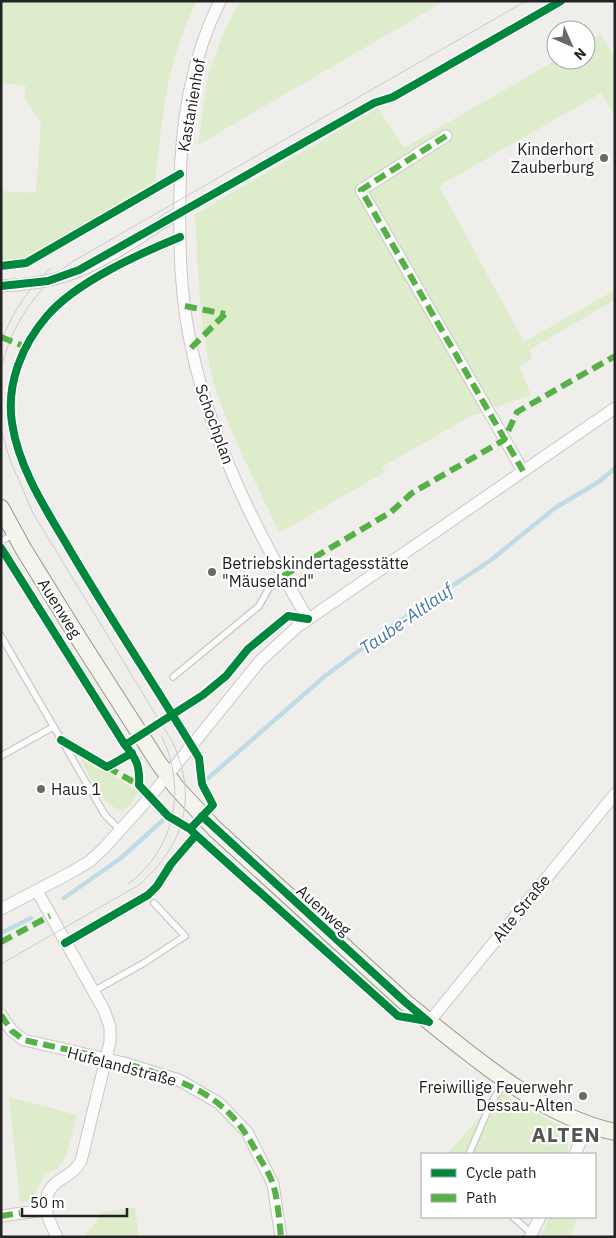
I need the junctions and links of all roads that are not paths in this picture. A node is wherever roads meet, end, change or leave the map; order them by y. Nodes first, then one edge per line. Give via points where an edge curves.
1 (220, 1) edge
2 (446, 136) dead end
3 (179, 212) junction
4 (1, 286) edge
5 (615, 408) edge
6 (523, 471) junction
7 (1, 508) edge
8 (8, 538) edge
9 (285, 579) junction
10 (308, 619) junction
11 (1, 636) edge
12 (173, 677) dead end
13 (53, 727) junction
14 (1, 756) edge
15 (167, 776) junction
16 (615, 794) edge
17 (121, 831) junction
18 (37, 891) junction
19 (154, 903) dead end
20 (1, 909) edge
21 (94, 991) junction
22 (1, 1015) edge
23 (429, 1022) junction
24 (107, 1058) junction
25 (506, 1080) junction
26 (588, 1124) junction
27 (615, 1132) edge
28 (469, 1153) edge
29 (575, 1153) edge
30 (45, 1210) junction
31 (1, 1216) edge
32 (514, 1218) edge
33 (540, 1218) edge
34 (531, 1235) edge
35 (57, 1237) edge
36 (281, 1237) edge

1 - 3 street, Kastanienhof via 198,57 189,100 182,145
2 - 6 street via 361,190
3 - 4 street via 79,270 48,281
3 - 9 street, Schochplan via 185,306 199,381 239,491
5 - 6 street
6 - 10 street
7 - 8 main road, Auenweg
8 - 15 main road, Auenweg via 86,650
9 - 10 street, Schochplan
9 - 12 lane via 270,588 259,606
10 - 15 street via 260,660
11 - 13 lane
13 - 14 lane
13 - 17 lane via 105,815
15 - 17 street
15 - 23 main road, Auenweg via 222,835
16 - 23 street, Alte Straße
17 - 18 street via 90,861
18 - 20 street
18 - 21 street
19 - 21 lane via 185,936 144,964
21 - 24 street via 110,1027
22 - 24 street, Hufelandstraße via 12,1031 24,1040
23 - 25 main road, Auenweg
24 - 30 street via 81,1161 77,1169 51,1189
24 - 36 street, Hufelandstraße via 179,1080 219,1103 234,1117 247,1132 273,1184
25 - 26 main road, Auenweg via 532,1098
25 - 28 lane via 491,1103
26 - 27 main road, Auenweg
26 - 29 street
30 - 31 street
30 - 35 street
32 - 34 lane
33 - 34 street

